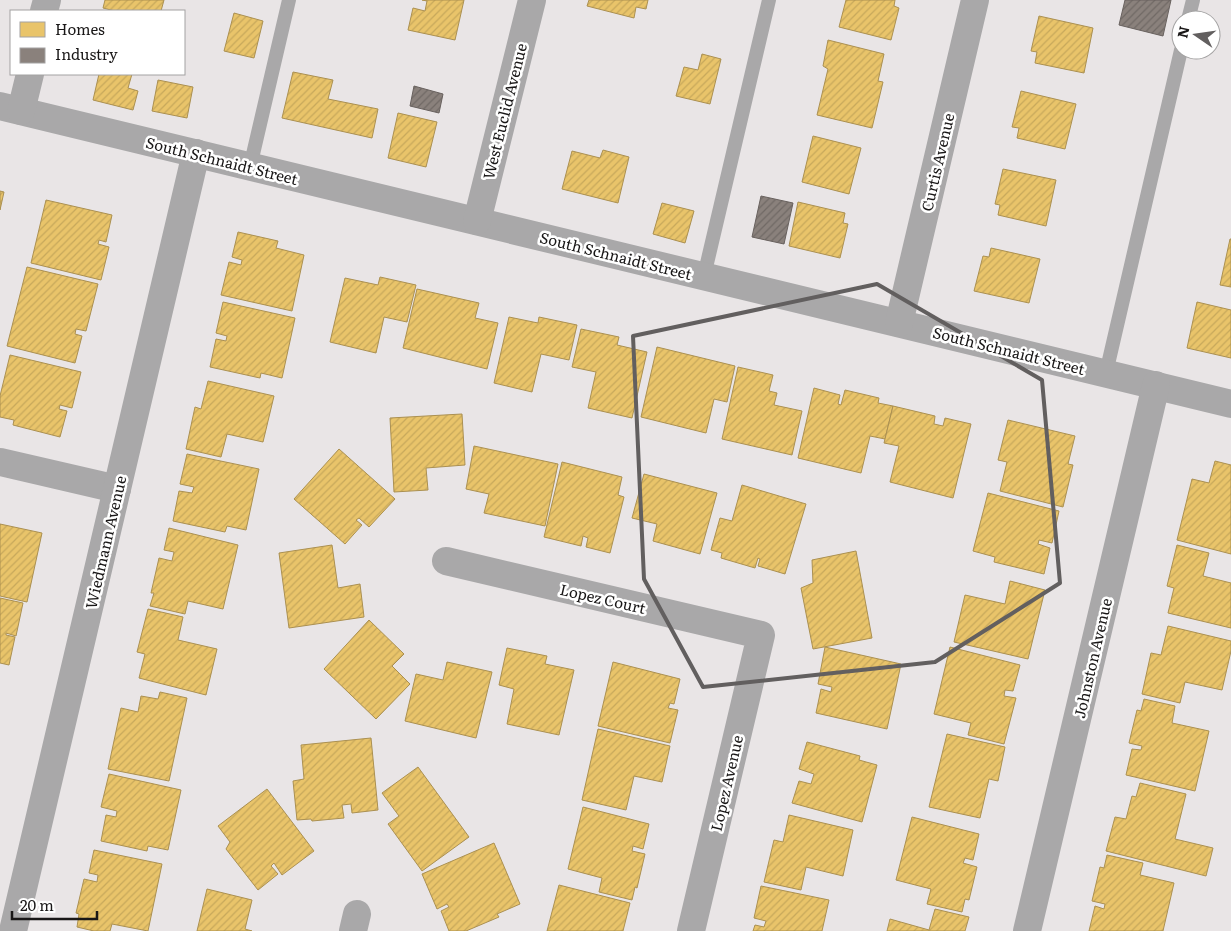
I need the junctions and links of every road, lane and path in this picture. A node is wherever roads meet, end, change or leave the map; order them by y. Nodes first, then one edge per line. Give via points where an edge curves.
1 (289, 0) edge
2 (532, 0) edge
3 (769, 0) edge
4 (975, 0) edge
5 (1179, 60) edge
6 (29, 75) edge
7 (10, 109) edge
8 (196, 153) junction
9 (250, 167) junction
10 (477, 221) junction
11 (704, 276) junction
12 (899, 323) junction
13 (1106, 373) junction
14 (1156, 385) junction
15 (1231, 404) edge
16 (0, 462) edge
17 (117, 489) junction
18 (446, 561) dead end
19 (761, 635) joint
20 (13, 931) edge
21 (692, 931) edge
22 (1027, 931) edge

1 - 9 lane
2 - 10 street, West Euclid Avenue
3 - 11 lane
4 - 12 street, Curtis Avenue
5 - 13 lane
6 - 7 street
7 - 8 street, South Schnaidt Street
8 - 9 street, South Schnaidt Street
8 - 17 street, Wiedmann Avenue
9 - 10 street, South Schnaidt Street
10 - 11 street, South Schnaidt Street
11 - 12 street, South Schnaidt Street
12 - 13 street, South Schnaidt Street
13 - 14 street, South Schnaidt Street
14 - 15 street, South Schnaidt Street
14 - 22 street, Johnston Avenue
16 - 17 street
17 - 20 street, Wiedmann Avenue
18 - 19 street, Lopez Court
19 - 21 street, Lopez Avenue

